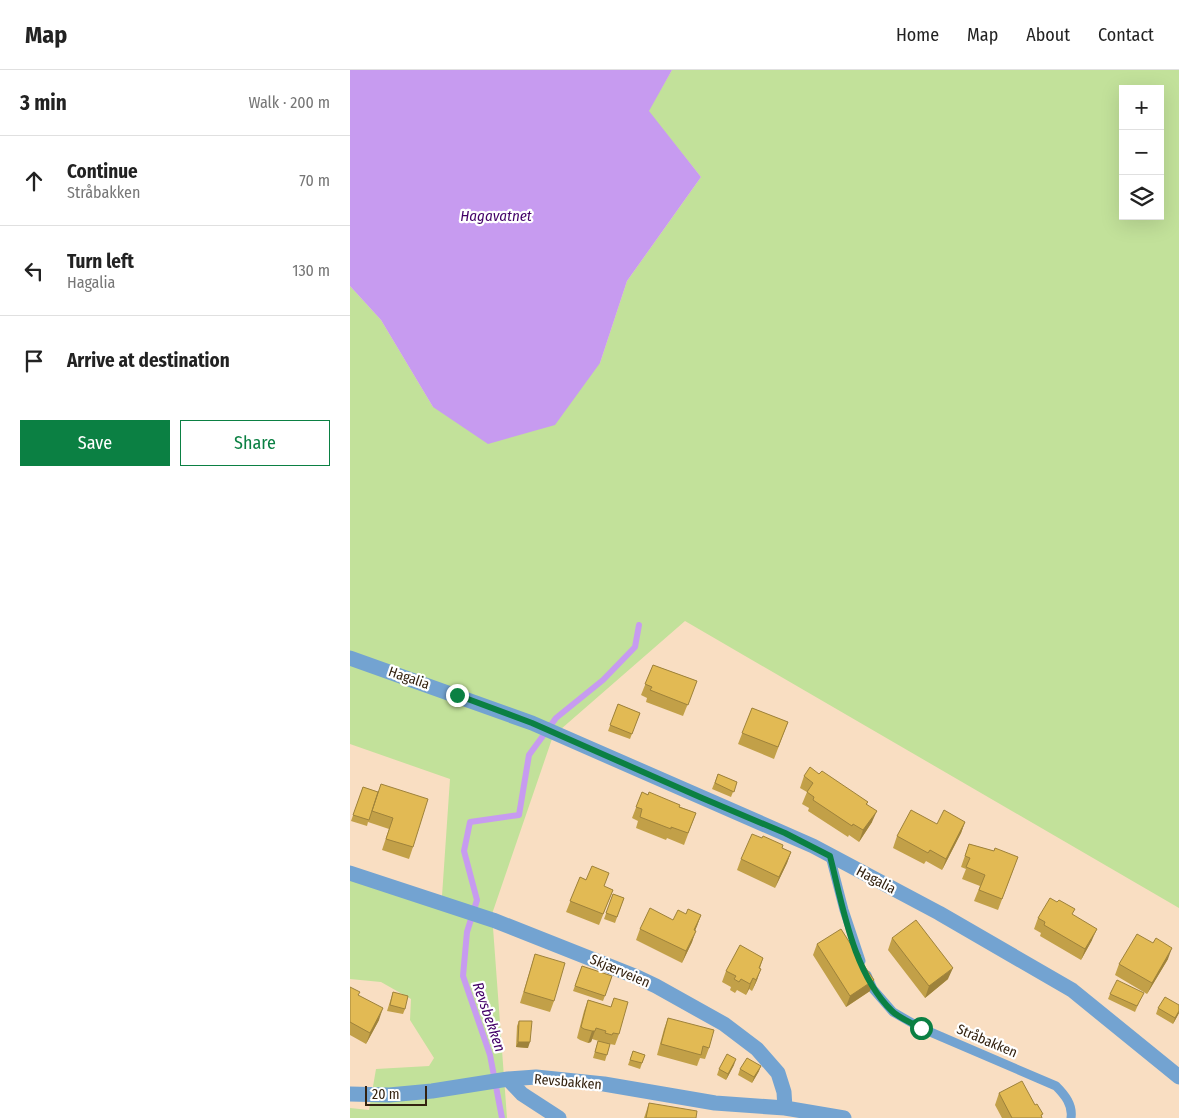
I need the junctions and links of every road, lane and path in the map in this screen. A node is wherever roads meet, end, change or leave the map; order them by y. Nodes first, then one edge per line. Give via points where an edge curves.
1 (350, 658) edge
2 (830, 856) junction
3 (350, 873) edge
4 (1179, 1077) edge
5 (508, 1079) junction
6 (350, 1094) edge
7 (785, 1108) junction
8 (560, 1118) edge
9 (844, 1118) edge
10 (1071, 1118) edge

1 - 2 street, Hagalia via 532,723 785,833
2 - 4 street, Hagalia via 1072,990
2 - 10 lane, Stråbakken via 856,950 873,988 893,1012 921,1028 1056,1086 1068,1098
3 - 7 street, Skjærveien via 493,920 656,986 724,1024 756,1049 778,1073
5 - 6 street, Revsbakken via 432,1091
5 - 7 street, Revsbakken via 559,1079 715,1103
5 - 8 street via 522,1094
7 - 9 street

